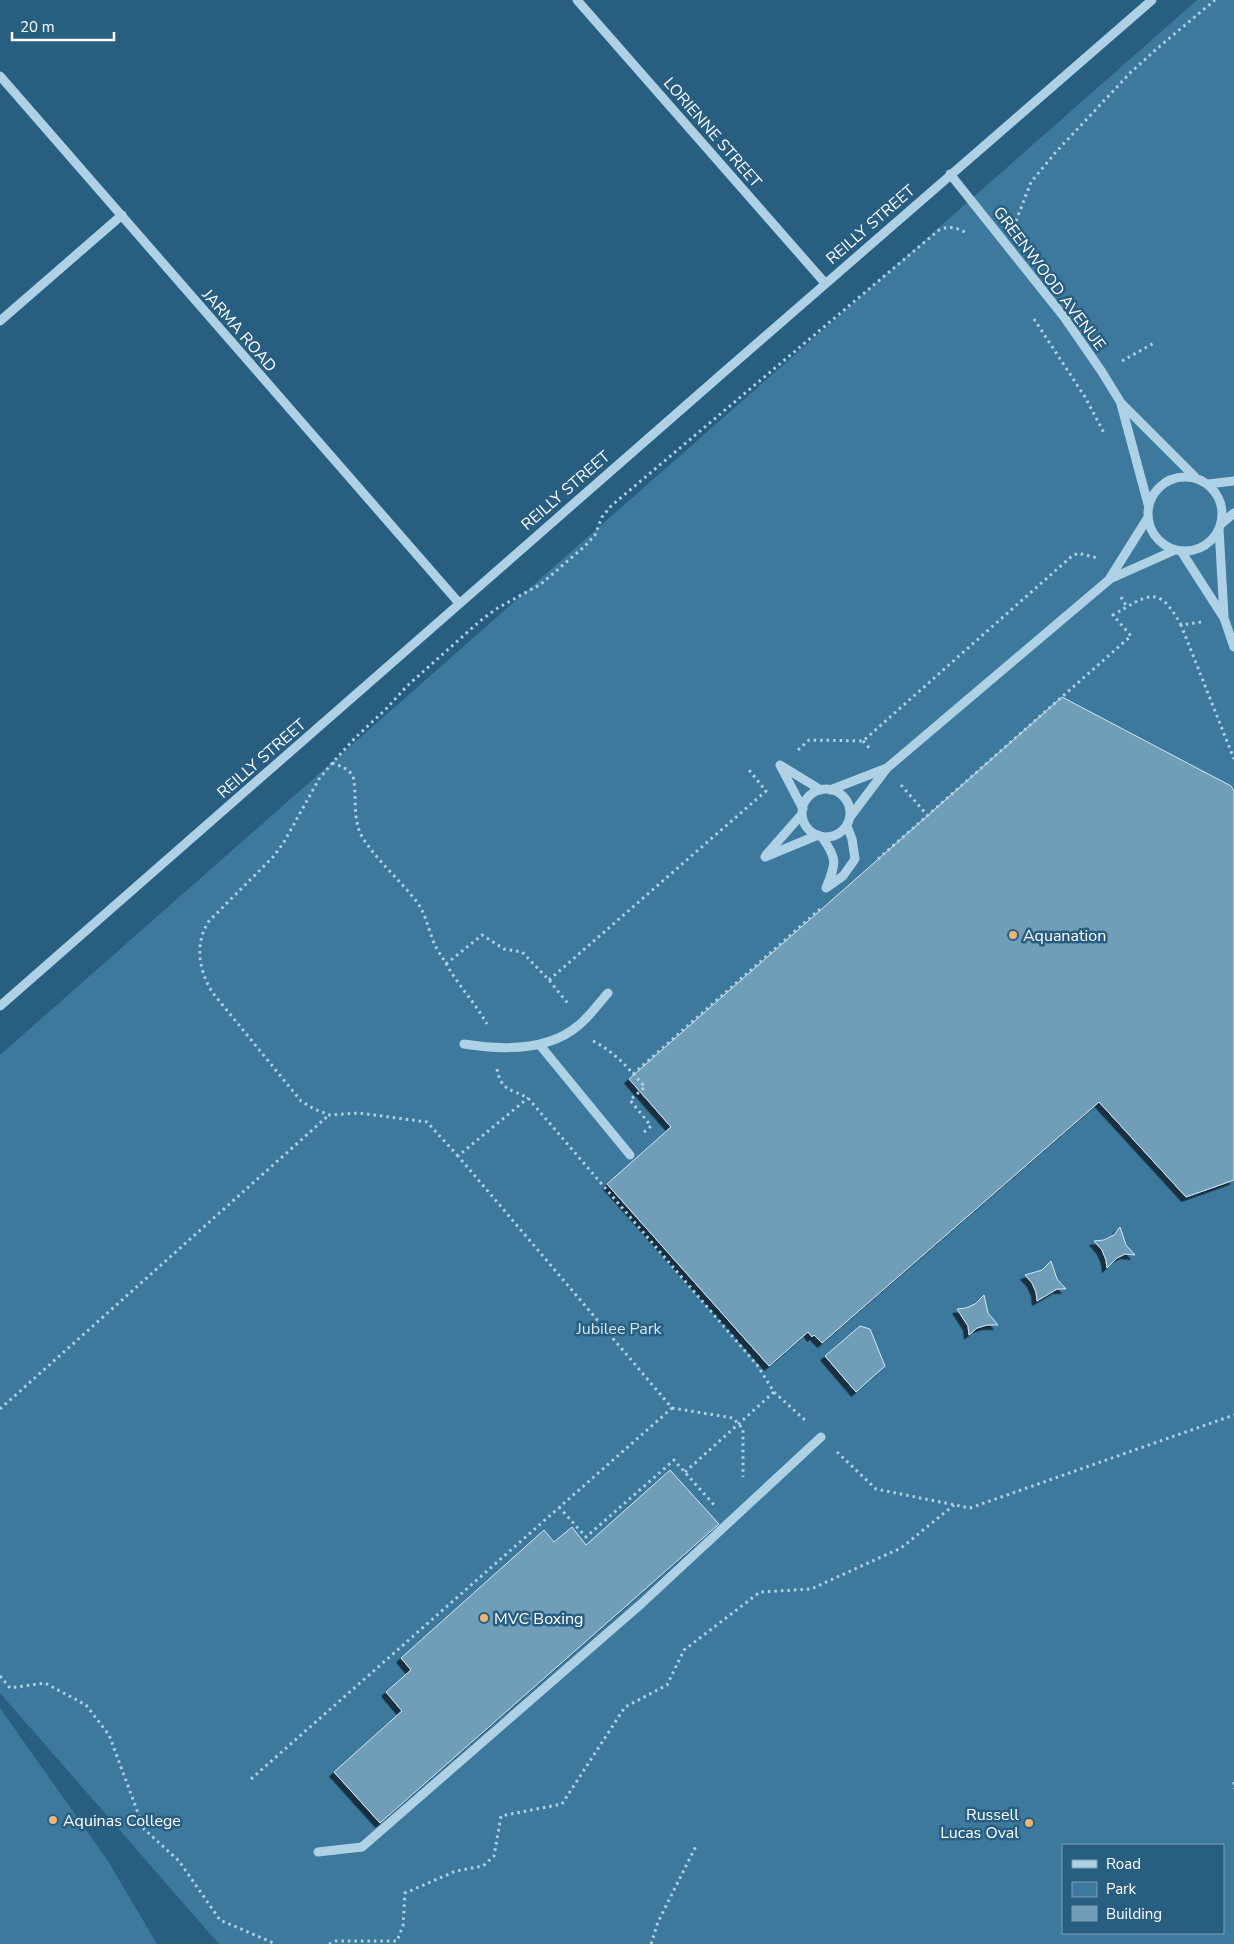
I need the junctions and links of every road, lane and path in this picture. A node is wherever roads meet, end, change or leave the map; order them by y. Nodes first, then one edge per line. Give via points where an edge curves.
1 (577, 0) edge
2 (1152, 0) edge
3 (1215, 0) edge
4 (0, 76) edge
5 (950, 174) junction
6 (122, 215) junction
7 (1016, 222) dead end
8 (973, 238) dead end
9 (825, 283) junction
10 (1029, 312) dead end
11 (0, 321) edge
12 (1121, 404) junction
13 (1106, 440) dead end
14 (1195, 477) junction
15 (1234, 481) edge
16 (1208, 484) junction
17 (1148, 504) junction
18 (1234, 513) edge
19 (1147, 519) junction
20 (1220, 526) junction
21 (1178, 551) junction
22 (1106, 560) dead end
23 (1110, 579) junction
24 (458, 603) junction
25 (1224, 618) junction
26 (1181, 625) junction
27 (1234, 647) edge
28 (1234, 759) edge
29 (332, 763) junction
30 (780, 765) junction
31 (887, 768) junction
32 (749, 770) dead end
33 (759, 782) junction
34 (826, 790) junction
35 (802, 812) junction
36 (848, 822) junction
37 (820, 836) junction
38 (876, 861) dead end
39 (824, 906) dead end
40 (549, 980) dead end
41 (608, 993) dead end
42 (0, 1006) edge
43 (464, 1044) dead end
44 (539, 1044) junction
45 (494, 1049) junction
46 (633, 1074) dead end
47 (528, 1098) junction
48 (330, 1115) junction
49 (630, 1155) dead end
50 (458, 1156) junction
51 (774, 1392) junction
52 (672, 1408) junction
53 (0, 1409) edge
54 (1234, 1415) edge
55 (738, 1424) junction
56 (820, 1438) junction
57 (685, 1472) junction
58 (744, 1478) dead end
59 (954, 1505) junction
60 (559, 1507) junction
61 (717, 1508) dead end
62 (0, 1676) edge
63 (251, 1780) dead end
64 (1234, 1782) edge
65 (1234, 1789) edge
66 (696, 1846) dead end
67 (318, 1852) dead end
68 (276, 1944) edge
69 (329, 1944) edge
70 (652, 1944) edge

1 - 9 street, LORIENNE STREET
2 - 5 street, REILLY STREET
3 - 7 path via 1131,72 1055,153 1031,182
4 - 6 street, JARMA ROAD
5 - 9 street, REILLY STREET
5 - 12 street, GREENWOOD AVENUE via 1064,317
6 - 11 street
6 - 24 street, JARMA ROAD
8 - 29 path via 958,228 945,227 924,242 611,506 602,516 595,535 541,584 480,621 406,686
9 - 24 street, REILLY STREET
10 - 13 path via 1085,397
12 - 14 street, GREENWOOD AVENUE
12 - 17 street, GREENWOOD AVENUE
14 - 16 street
14 - 17 street via 1180,476 1166,481 1154,491
15 - 16 street
16 - 20 street via 1218,495 1222,508
17 - 19 street
18 - 20 street
19 - 21 street via 1152,533 1162,544
19 - 23 street
20 - 21 street via 1204,547
20 - 25 street
21 - 23 street
21 - 25 street
22 - 30 path via 1078,554 1072,556 863,741 809,740
23 - 31 street
24 - 42 street, REILLY STREET
25 - 26 path
25 - 27 street
26 - 28 path
26 - 38 path via 1161,598 1154,595 1113,615 1130,636
29 - 45 path via 343,766 353,776 359,830 420,906 432,940 487,1024
29 - 48 path via 273,857 201,932 200,959 212,992 301,1101
30 - 33 path
30 - 34 street
30 - 35 street
31 - 34 street
31 - 36 street
32 - 33 path
33 - 40 path via 766,791
34 - 35 street via 809,796
34 - 36 street via 838,792 848,802
35 - 37 street via 807,827
35 - 37 street via 765,857
36 - 37 street via 836,835
36 - 37 street via 855,859 843,876 826,888 834,868 833,853
39 - 46 path
41 - 44 street via 579,1025 562,1036
43 - 45 street
44 - 45 street
44 - 49 street
45 - 47 path via 499,1080 513,1092
47 - 50 path
47 - 51 path via 750,1357
48 - 50 path via 359,1113 426,1122
48 - 53 path
50 - 52 path
51 - 55 path
51 - 56 path
52 - 55 path via 733,1418
52 - 60 path
54 - 59 path via 970,1508
55 - 57 path
55 - 58 path via 743,1430
56 - 59 path via 876,1489
56 - 67 street via 641,1604 362,1847
57 - 60 path via 674,1460 586,1537
57 - 61 path
59 - 69 path via 901,1548 811,1589 760,1592 684,1650 667,1685 625,1706 562,1804 501,1816 494,1856 483,1866 456,1871 405,1893 403,1926 397,1941 336,1941
60 - 63 path
62 - 68 path via 10,1688 45,1682 86,1706 109,1735 144,1829 179,1861 220,1920
64 - 65 path
66 - 70 path via 658,1922

